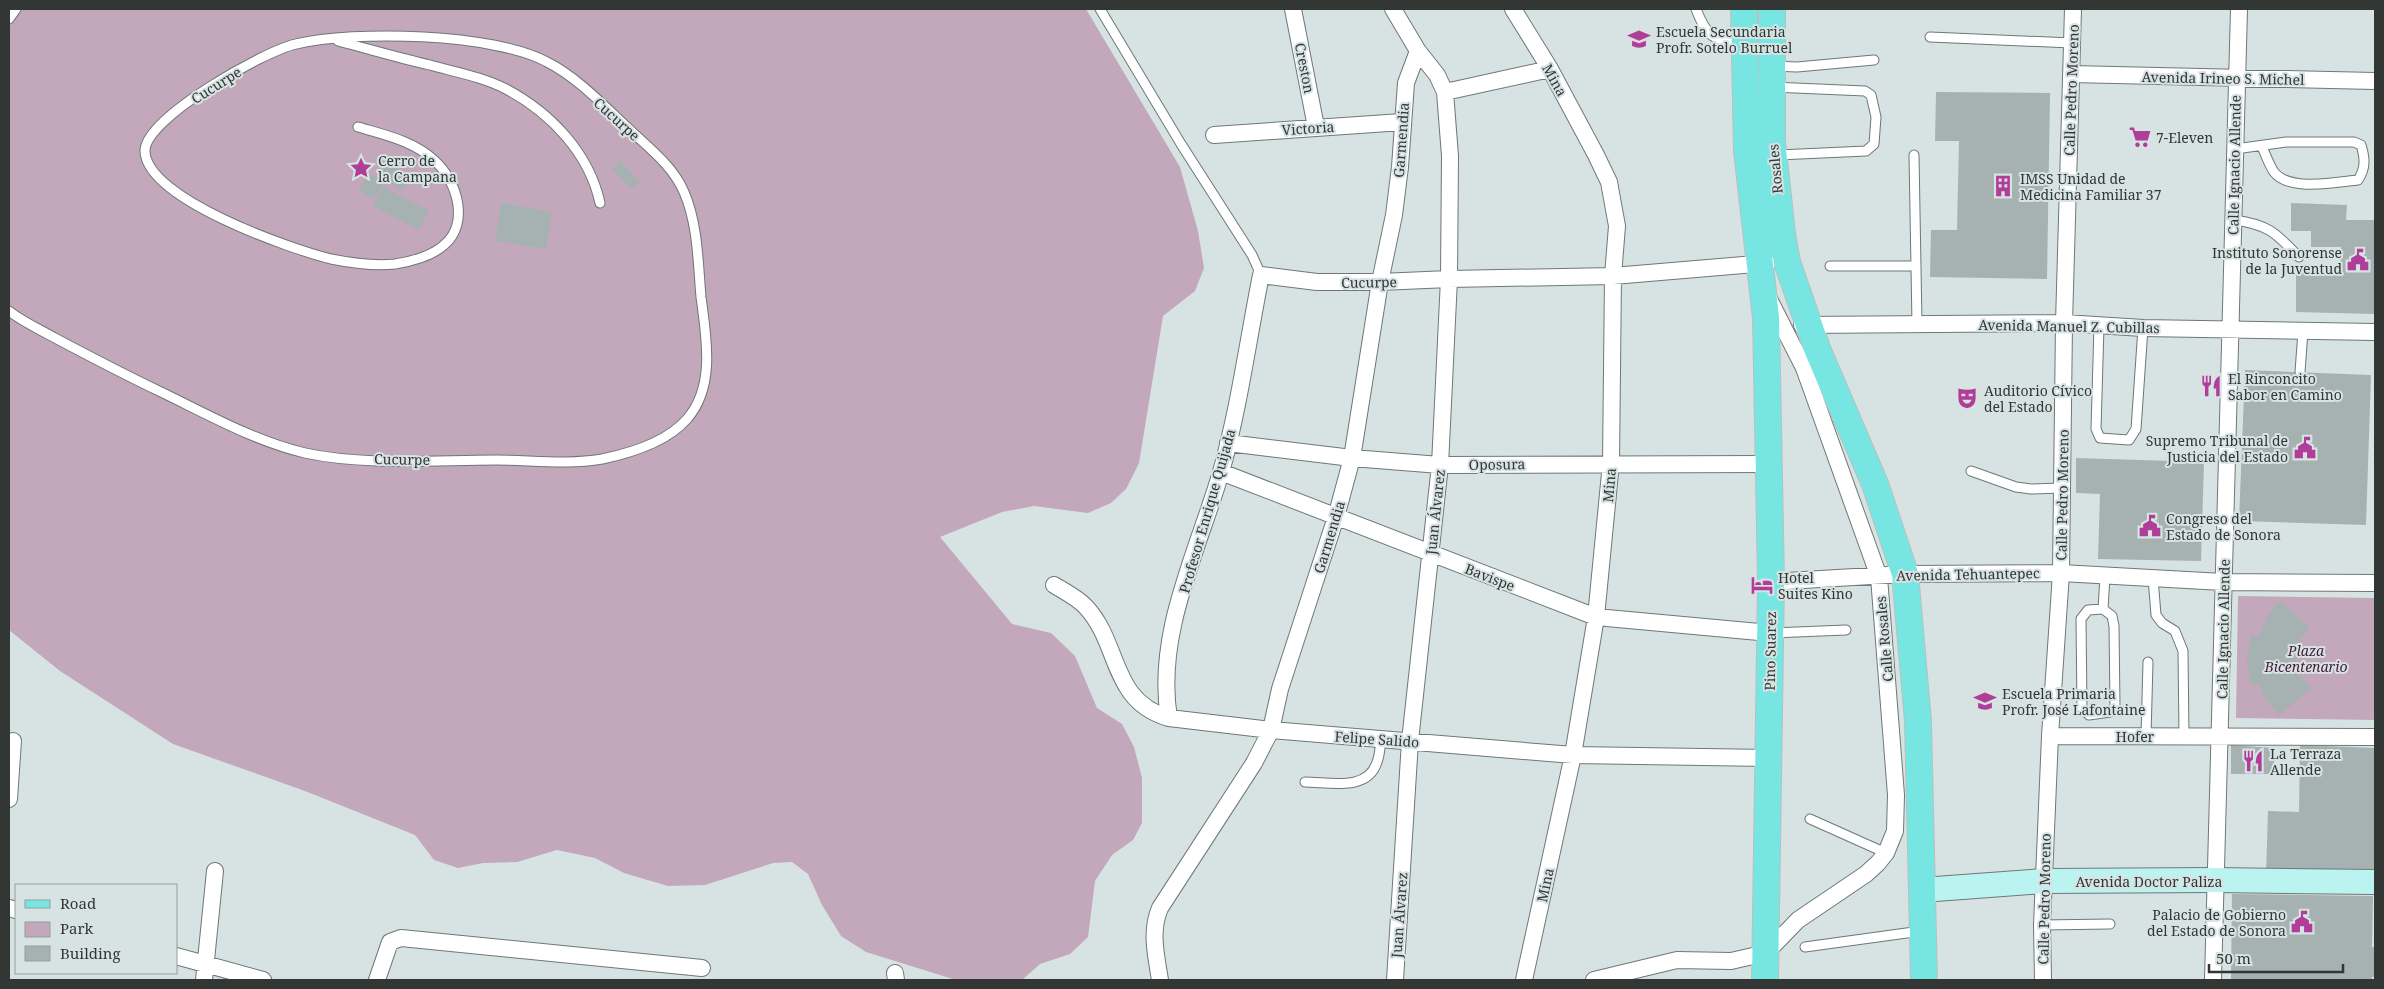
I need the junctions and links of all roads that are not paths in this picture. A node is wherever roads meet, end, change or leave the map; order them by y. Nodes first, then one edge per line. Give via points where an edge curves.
1 (16, 9) edge
2 (1100, 9) edge
3 (1293, 9) edge
4 (1393, 9) edge
5 (1513, 9) edge
6 (1696, 9) edge
7 (1744, 9) edge
8 (1772, 9) edge
9 (2073, 9) edge
10 (2239, 9) edge
11 (9, 19) edge
12 (1930, 37) dead end
13 (328, 38) junction
14 (1745, 43) junction
15 (2072, 43) junction
16 (1416, 56) junction
17 (1874, 60) dead end
18 (1550, 69) junction
19 (2071, 74) junction
20 (1772, 77) junction
21 (2237, 78) junction
22 (2375, 81) edge
23 (1445, 92) junction
24 (1402, 122) junction
25 (358, 127) dead end
26 (1316, 127) junction
27 (1214, 135) dead end
28 (2262, 147) junction
29 (2235, 149) junction
30 (1773, 155) junction
31 (1914, 155) dead end
32 (600, 203) dead end
33 (2233, 220) junction
34 (2299, 257) dead end
35 (1787, 262) junction
36 (1759, 263) junction
37 (1830, 266) dead end
38 (1916, 266) junction
39 (1261, 275) junction
40 (1613, 276) junction
41 (1449, 279) junction
42 (1380, 282) junction
43 (9, 311) edge
44 (1918, 324) junction
45 (2064, 324) junction
46 (2100, 326) junction
47 (2143, 328) junction
48 (2230, 330) junction
49 (1786, 331) junction
50 (2303, 331) junction
51 (2375, 332) edge
52 (2300, 372) dead end
53 (1228, 443) junction
54 (1352, 458) junction
55 (1611, 463) junction
56 (1767, 464) junction
57 (1440, 465) junction
58 (1971, 471) dead end
59 (1221, 472) junction
60 (2062, 488) junction
61 (1336, 517) junction
62 (1430, 554) junction
63 (2061, 573) junction
64 (1905, 574) junction
65 (2105, 576) junction
66 (1878, 577) junction
67 (2153, 578) junction
68 (1771, 582) junction
69 (2223, 582) junction
70 (2375, 583) edge
71 (1054, 585) dead end
72 (2103, 609) junction
73 (1596, 617) junction
74 (1846, 630) dead end
75 (1770, 633) junction
76 (2148, 662) dead end
77 (1169, 718) junction
78 (1271, 730) junction
79 (2050, 736) junction
80 (2146, 736) junction
81 (2184, 737) junction
82 (2221, 737) junction
83 (2375, 737) edge
84 (1380, 739) junction
85 (13, 741) dead end
86 (1410, 741) junction
87 (1573, 755) junction
88 (1769, 758) junction
89 (1306, 782) dead end
90 (9, 799) edge
91 (1810, 819) dead end
92 (1886, 853) junction
93 (215, 871) dead end
94 (2215, 880) junction
95 (2044, 882) junction
96 (2375, 882) edge
97 (1922, 890) junction
98 (2110, 924) dead end
99 (2042, 925) junction
100 (1924, 931) junction
101 (1805, 946) dead end
102 (1766, 953) junction
103 (178, 957) edge
104 (702, 968) dead end
105 (205, 973) edge
106 (1630, 977) edge
107 (263, 980) edge
108 (377, 980) edge
109 (1160, 980) edge
110 (1395, 980) edge
111 (1524, 980) edge
112 (1594, 980) edge
113 (1765, 980) edge
114 (1924, 980) edge
115 (2043, 980) edge
116 (2213, 980) edge

1 - 11 lane
2 - 39 lane via 1180,144 1252,255
3 - 26 street, Creston
4 - 16 street, Juan Álvarez
5 - 18 street, Mina
6 - 14 lane via 1712,38 1720,42
7 - 14 main road, Rosales
8 - 20 main road, Rosales
9 - 15 street, Calle Pedro Moreno
10 - 21 street, Calle Ignacio Allende
12 - 15 lane
13 - 25 lane, Cucurpe via 293,44 271,52 183,106 152,132 145,146 146,159 154,174 188,202 275,240 337,260 396,264 426,256 446,244 455,230 458,203 445,173 418,149
13 - 32 lane via 481,79 506,89 532,106 572,143 596,182
13 - 43 lane, Cucurpe via 441,38 492,44 539,58 600,103 669,167 684,191 693,221 706,347 706,375 700,398 689,417 673,432 648,445 596,460 375,460 305,453 200,411 94,359
14 - 36 main road, Rosales via 1747,152
15 - 19 street, Calle Pedro Moreno
16 - 23 street, Juan Álvarez via 1437,75
16 - 24 street, Garmendia via 1406,83
17 - 20 lane via 1796,67
18 - 23 street
18 - 40 street, Mina via 1609,182 1617,226
19 - 21 street, Avenida Irineo S. Michel
19 - 45 street, Calle Pedro Moreno
20 - 30 main road, Rosales
20 - 30 lane via 1865,91 1871,96 1876,117 1874,144 1866,151
21 - 22 street, Avenida Irineo S. Michel
21 - 29 street, Calle Ignacio Allende
23 - 41 street, Juan Álvarez via 1450,156
24 - 26 street, Victoria
24 - 42 street, Garmendia via 1398,187
26 - 27 street, Victoria
28 - 28 lane via 2286,142 2354,142 2361,145 2363,172 2358,180 2295,184 2274,172
28 - 29 lane
29 - 33 street, Calle Ignacio Allende
30 - 35 main road, Rosales
31 - 38 lane
33 - 34 lane via 2274,231
33 - 48 street, Calle Ignacio Allende
35 - 36 street, Cucurpe
35 - 49 main road, Rosales
36 - 40 street, Cucurpe
36 - 49 main road, Pino Suarez via 1763,289
37 - 38 lane
38 - 44 lane
39 - 42 street, Cucurpe via 1317,282
39 - 53 street, Profesor Enrique Quijada
40 - 41 street, Cucurpe
40 - 55 street, Mina
41 - 42 street, Cucurpe
41 - 57 street, Juan Álvarez
42 - 54 street, Garmendia
44 - 45 street, Avenida Manuel Z. Cubillas
44 - 49 street, Avenida Manuel Z. Cubillas
45 - 46 street, Avenida Manuel Z. Cubillas
45 - 60 street, Calle Pedro Moreno
46 - 47 street, Avenida Manuel Z. Cubillas
46 - 47 lane via 2096,428 2100,438 2129,440 2136,429
47 - 48 street, Avenida Manuel Z. Cubillas
48 - 50 street, Avenida Manuel Z. Cubillas
48 - 69 street, Calle Ignacio Allende
49 - 56 main road, Pino Suarez
49 - 64 main road, Calle Rosales via 1828,376 1875,484
49 - 66 street, Calle Rosales via 1804,368
50 - 51 street, Avenida Manuel Z. Cubillas
50 - 52 lane
53 - 54 street, Oposura
53 - 59 street, Profesor Enrique Quijada
54 - 57 street, Oposura
54 - 61 street, Garmendia
55 - 56 street, Oposura
55 - 57 street, Oposura
55 - 73 street, Mina
56 - 68 main road, Pino Suarez
57 - 62 street, Juan Álvarez
58 - 60 lane via 2031,489
59 - 61 street, Bavispe
59 - 77 street, Profesor Enrique Quijada via 1173,631 1165,679
60 - 63 street, Calle Pedro Moreno
61 - 62 street, Bavispe
61 - 78 street, Garmendia via 1280,689
62 - 73 street, Bavispe
62 - 86 street, Juan Álvarez
63 - 64 street, Avenida Tehuantepec
63 - 65 street, Avenida Tehuantepec
63 - 79 street, Calle Pedro Moreno
64 - 66 street, Avenida Tehuantepec
64 - 97 main road, Calle Rosales via 1918,721
65 - 67 street, Avenida Tehuantepec
65 - 72 lane
66 - 68 street, Avenida Tehuantepec
66 - 92 street, Calle Rosales via 1896,795 1895,831
67 - 69 street, Avenida Tehuantepec
67 - 81 lane via 2156,615 2176,631 2183,651
68 - 75 main road, Pino Suarez
69 - 70 street, Avenida Tehuantepec
69 - 82 street, Calle Ignacio Allende
71 - 77 street, Felipe Salido via 1086,607 1099,626 1130,692 1140,704
72 - 72 lane via 2088,610 2081,619 2082,708 2089,715 2110,712 2115,706 2114,626 2112,616
73 - 75 street, Bavispe
73 - 87 street, Mina
74 - 75 lane
75 - 88 main road, Pino Suarez
76 - 80 lane
77 - 78 street, Felipe Salido
78 - 84 street, Felipe Salido
78 - 109 street, Garmendia via 1254,763 1160,908 1154,928
79 - 80 street, Hofer
79 - 95 street, Calle Pedro Moreno
80 - 81 street, Hofer
81 - 82 street, Hofer
82 - 83 street, Hofer
82 - 94 street, Calle Ignacio Allende
84 - 86 street, Felipe Salido
84 - 89 lane via 1377,763 1367,778 1357,783
85 - 90 street
86 - 87 street, Felipe Salido
86 - 110 street, Juan Álvarez
87 - 88 street, Felipe Salido
87 - 111 street, Mina
88 - 102 main road, Pino Suarez
91 - 92 lane
92 - 102 street, Calle Rosales via 1866,874 1798,920
93 - 105 street
94 - 95 street, Avenida Doctor Paliza
94 - 96 street, Avenida Doctor Paliza
94 - 116 street, Calle Ignacio Allende
95 - 97 street, Avenida Doctor Paliza
95 - 99 street, Calle Pedro Moreno
97 - 100 main road, Calle Rosales
98 - 99 lane
99 - 115 street, Calle Pedro Moreno
100 - 101 lane
100 - 114 main road, Calle Rosales
102 - 106 street via 1732,961 1677,960
102 - 113 main road, Pino Suarez
103 - 105 street
104 - 108 street via 401,938 390,942
105 - 107 street
106 - 112 street

